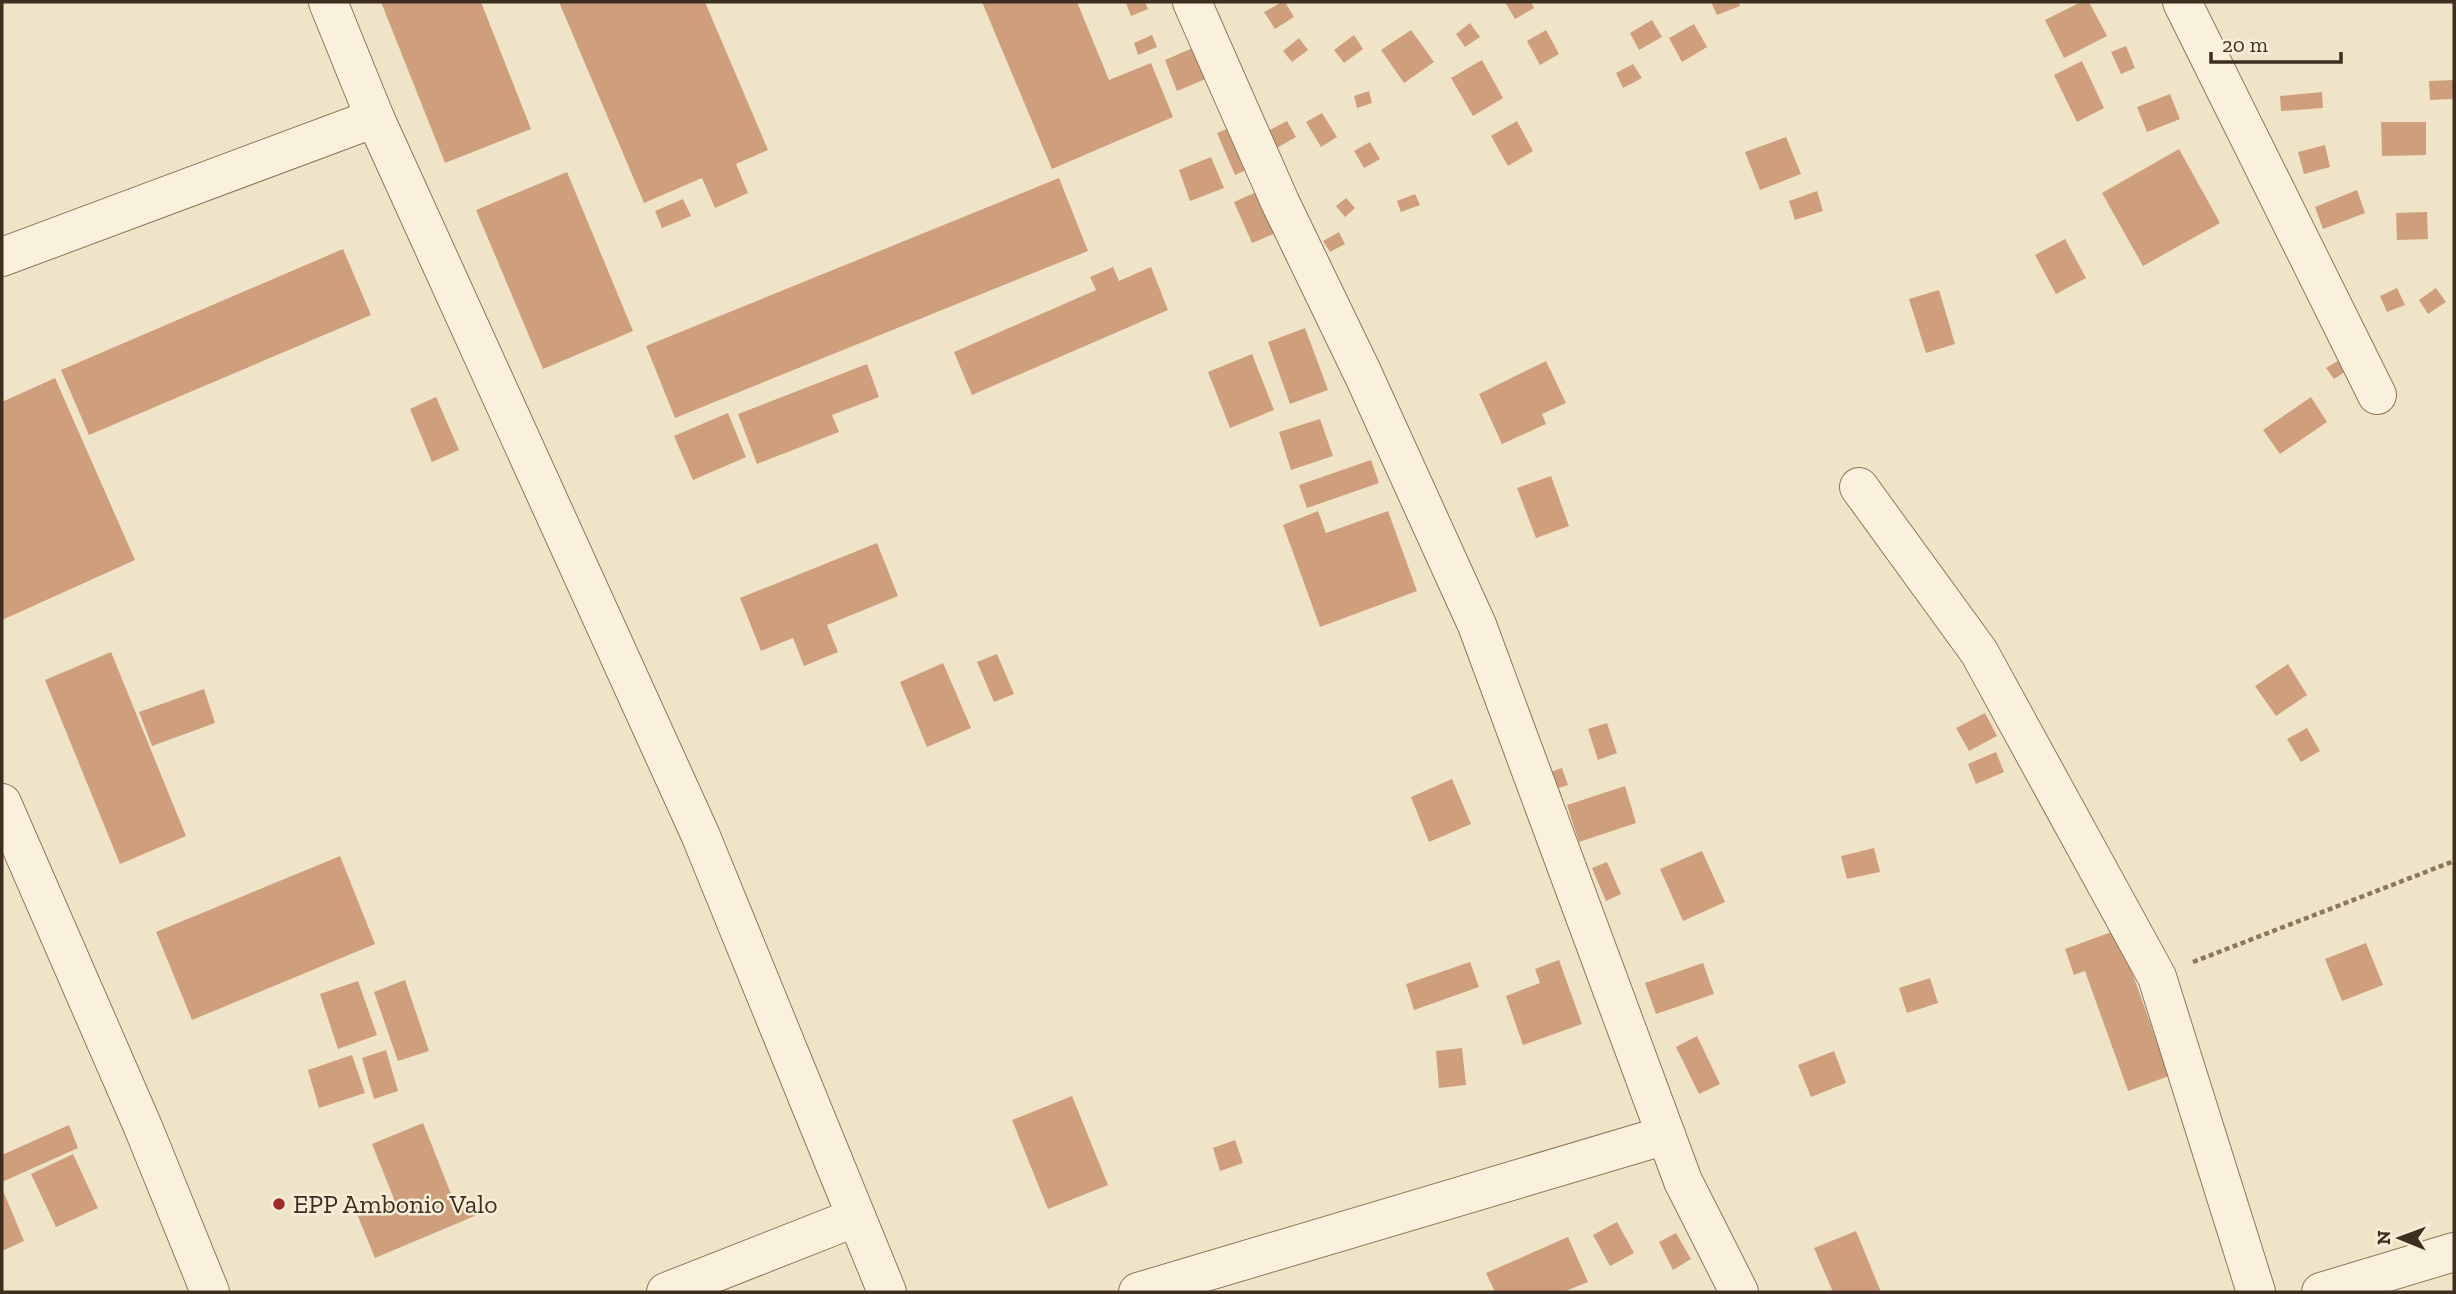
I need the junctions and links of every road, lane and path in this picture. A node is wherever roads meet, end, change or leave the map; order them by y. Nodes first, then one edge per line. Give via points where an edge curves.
1 (328, 2) edge
2 (1192, 2) edge
3 (2182, 2) edge
4 (375, 118) junction
5 (2, 257) edge
6 (2377, 395) dead end
7 (1859, 487) dead end
8 (2, 803) edge
9 (2454, 861) edge
10 (2157, 977) junction
11 (1666, 1135) junction
12 (855, 1218) junction
13 (2454, 1252) edge
14 (210, 1292) edge
15 (666, 1292) edge
16 (887, 1292) edge
17 (1138, 1292) edge
18 (1739, 1292) edge
19 (2256, 1292) edge
20 (2321, 1292) edge

1 - 4 street
2 - 11 street via 1477,625
3 - 6 street
4 - 5 street
4 - 12 street via 694,822
7 - 10 street via 1979,652
8 - 14 street
9 - 10 path
10 - 19 street
11 - 17 street
11 - 18 street via 1683,1181
12 - 15 street
12 - 16 street
13 - 20 street

